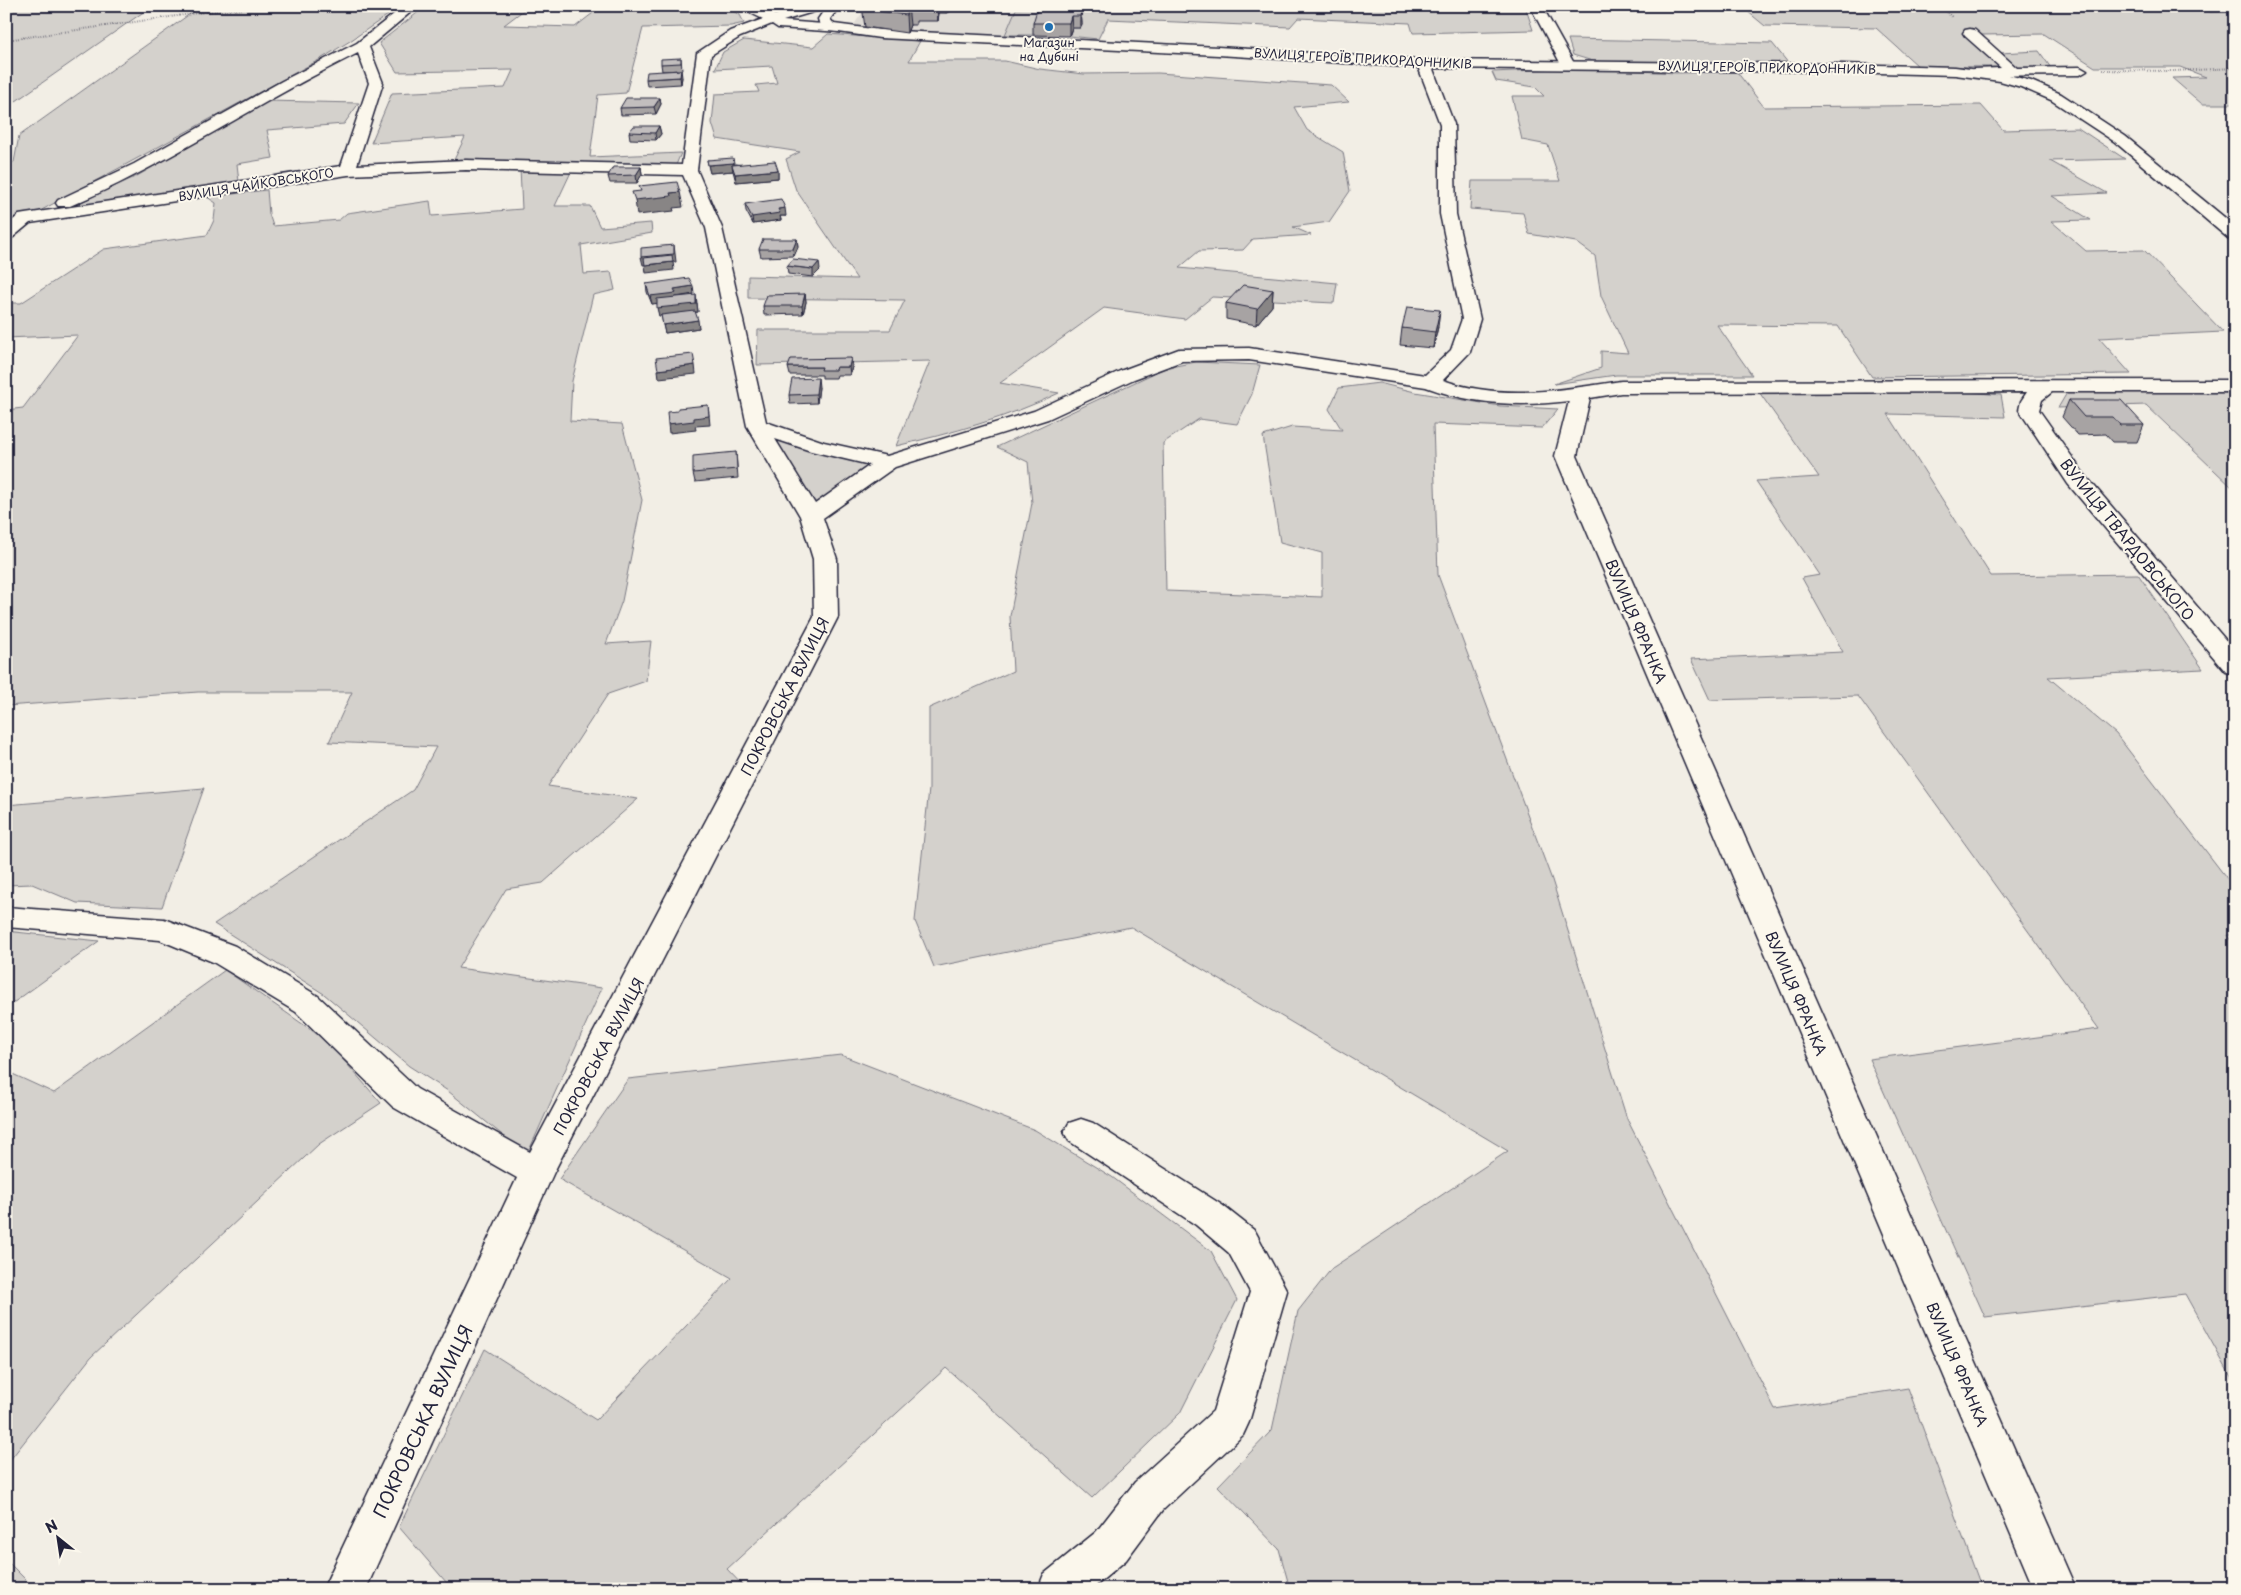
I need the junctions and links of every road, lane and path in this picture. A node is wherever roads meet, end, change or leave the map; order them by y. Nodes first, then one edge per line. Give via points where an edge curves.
1 (284, 6) edge
2 (412, 6) edge
3 (742, 6) edge
4 (819, 6) edge
5 (834, 6) edge
6 (1536, 6) edge
7 (768, 22) junction
8 (837, 29) junction
9 (1970, 33) dead end
10 (6, 40) edge
11 (362, 46) junction
12 (1424, 64) junction
13 (1568, 64) junction
14 (2235, 68) edge
15 (2080, 71) joint
16 (2013, 72) junction
17 (1973, 73) junction
18 (348, 170) junction
19 (689, 170) junction
20 (25, 219) junction
21 (6, 234) edge
22 (2235, 235) edge
23 (1430, 382) junction
24 (2049, 386) junction
25 (2235, 386) edge
26 (1581, 393) junction
27 (758, 426) junction
28 (888, 463) junction
29 (811, 516) junction
30 (2235, 668) edge
31 (6, 917) edge
32 (1081, 1132) dead end
33 (537, 1172) junction
34 (344, 1589) edge
35 (1059, 1589) edge
36 (2055, 1589) edge

1 - 10 path via 205,12
2 - 11 street
3 - 7 street
4 - 7 street
5 - 8 street via 824,19 825,23
6 - 13 street
7 - 8 street, ВУЛИЦЯ ГЕРОЇВ ПРИКОРДОННИКІВ
7 - 19 street via 735,34 704,53
8 - 12 street, ВУЛИЦЯ ГЕРОЇВ ПРИКОРДОННИКІВ
9 - 16 street
11 - 18 street, ВУЛИЦЯ ЧАЙКОВСЬКОГО via 376,83
11 - 20 street via 91,192
12 - 13 street, ВУЛИЦЯ ГЕРОЇВ ПРИКОРДОННИКІВ
12 - 23 street via 1447,124 1448,214 1471,319 1460,352
13 - 17 street, ВУЛИЦЯ ГЕРОЇВ ПРИКОРДОННИКІВ
14 - 15 path
15 - 16 street, ВУЛИЦЯ ГЕРОЇВ ПРИКОРДОННИКІВ
16 - 17 street, ВУЛИЦЯ ГЕРОЇВ ПРИКОРДОННИКІВ
17 - 22 street via 2014,80 2056,97 2120,139
18 - 19 street via 466,165
18 - 20 street, ВУЛИЦЯ ЧАЙКОВСЬКОГО
19 - 27 street, ПОКРОВСЬКА ВУЛИЦЯ via 714,228
20 - 21 street, ВУЛИЦЯ ЧАЙКОВСЬКОГО
23 - 26 street via 1451,391 1496,399 1539,399
23 - 28 street via 1249,354 1179,355 1041,415
24 - 25 street
24 - 26 street via 1622,387
24 - 30 street, ВУЛИЦЯ ТВАРДОВСЬКОГО via 2035,394 2029,402 2029,410 2076,480
26 - 36 street, ВУЛИЦЯ ФРАНКА via 1566,456
27 - 28 street via 818,447
27 - 29 street, ПОКРОВСЬКА ВУЛИЦЯ
28 - 29 street
29 - 33 street, ПОКРОВСЬКА ВУЛИЦЯ via 825,559 826,618
31 - 33 street via 164,930 224,954 307,1004 405,1098
32 - 35 street via 1209,1215 1242,1242 1269,1291 1230,1422 1149,1496 1111,1546
33 - 34 street, ПОКРОВСЬКА ВУЛИЦЯ

